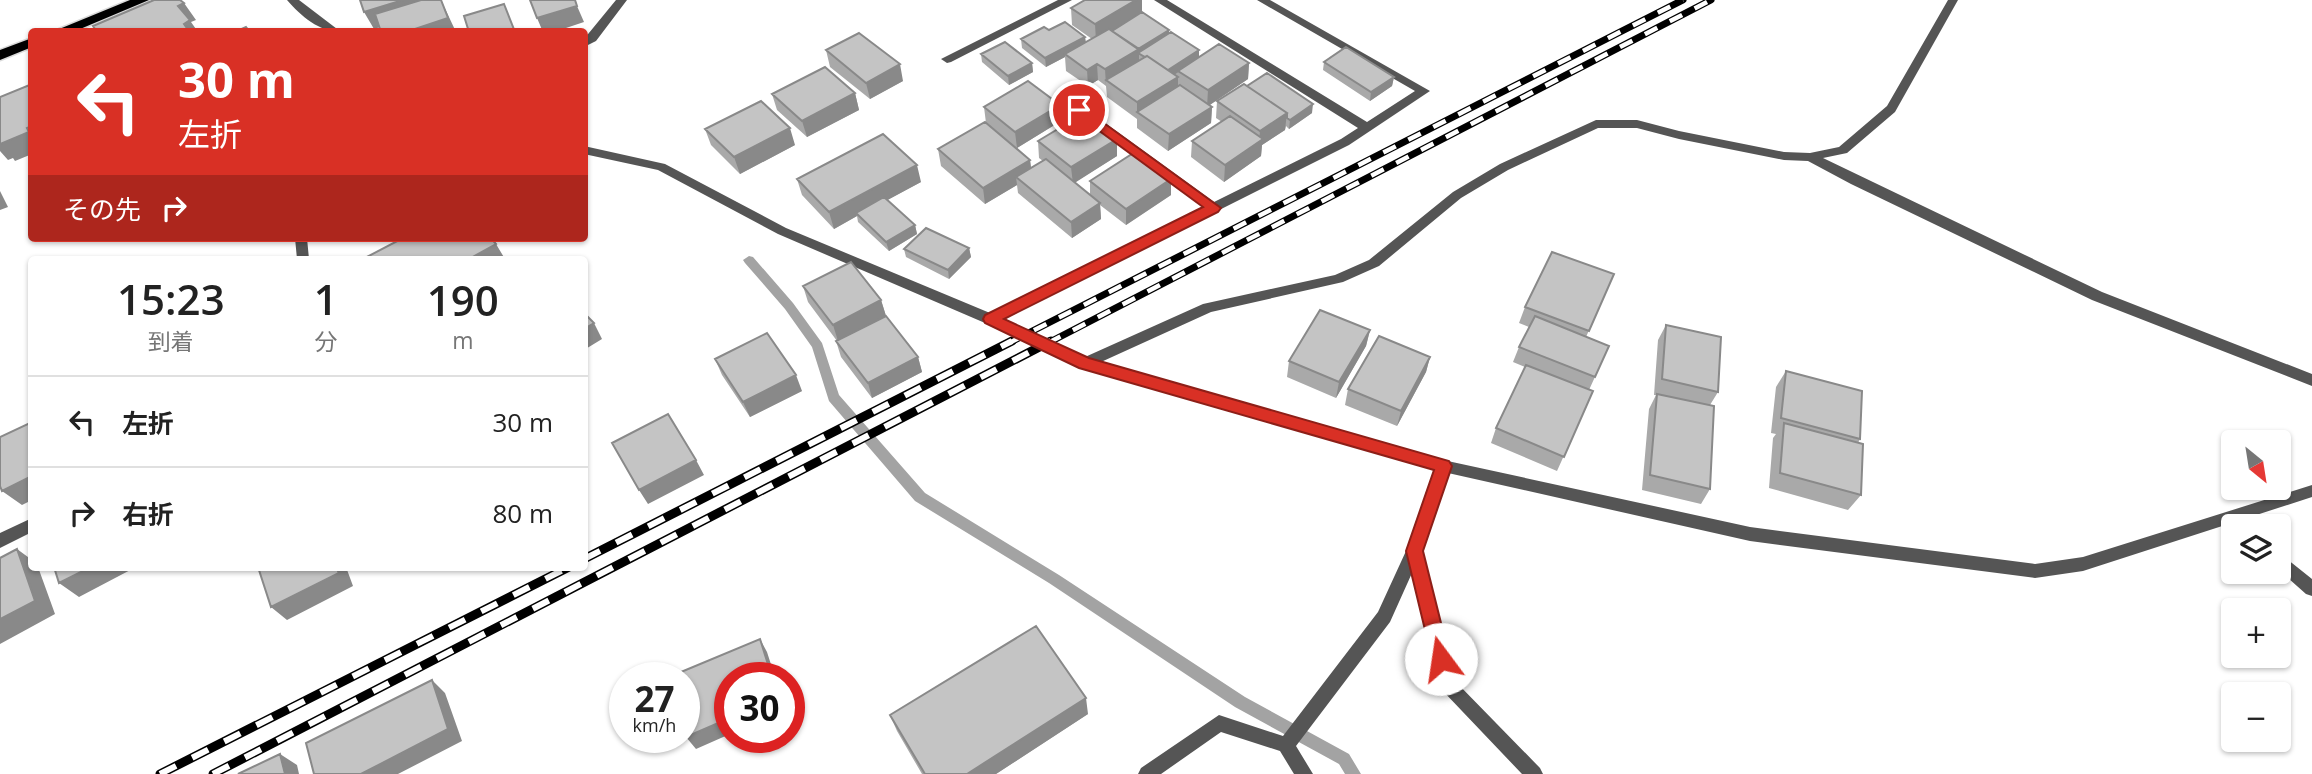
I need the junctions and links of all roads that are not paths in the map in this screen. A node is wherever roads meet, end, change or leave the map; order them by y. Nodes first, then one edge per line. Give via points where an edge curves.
1 (142, 0) edge
2 (292, 0) edge
3 (622, 0) edge
4 (1067, 0) edge
5 (1159, 0) edge
6 (1262, 0) edge
7 (1953, 0) edge
8 (69, 28) edge
9 (329, 28) edge
10 (588, 42) edge
11 (28, 44) edge
12 (0, 55) edge
13 (947, 59) dead end
14 (1079, 110) dead end
15 (1367, 128) junction
16 (588, 151) edge
17 (1810, 157) junction
18 (1213, 208) junction
19 (990, 319) junction
20 (1085, 363) junction
21 (2312, 380) edge
22 (1443, 466) junction
23 (2312, 491) edge
24 (2256, 514) edge
25 (28, 526) edge
26 (2221, 526) edge
27 (0, 541) edge
28 (1415, 551) junction
29 (2291, 570) edge
30 (2312, 589) edge
31 (1286, 745) junction
32 (1147, 774) edge
33 (1304, 774) edge
34 (1534, 774) edge

1 - 8 main road
2 - 9 street
3 - 10 street
4 - 13 street
5 - 15 street
6 - 15 street via 1424,91
7 - 17 street via 1891,109 1843,150
11 - 12 main road
14 - 18 street
15 - 18 street
16 - 19 street via 661,167 782,231
17 - 20 street via 1784,156 1637,124 1596,124 1504,167 1457,195 1374,263 1338,279 1208,308
17 - 21 street via 2097,296
18 - 19 street
19 - 20 street
20 - 22 street
22 - 26 street via 1750,534 2035,571 2083,564
22 - 28 street
23 - 24 street
25 - 27 street
28 - 31 street via 1384,617
28 - 34 street via 1448,685
29 - 30 street
31 - 32 street via 1219,723
31 - 33 street

